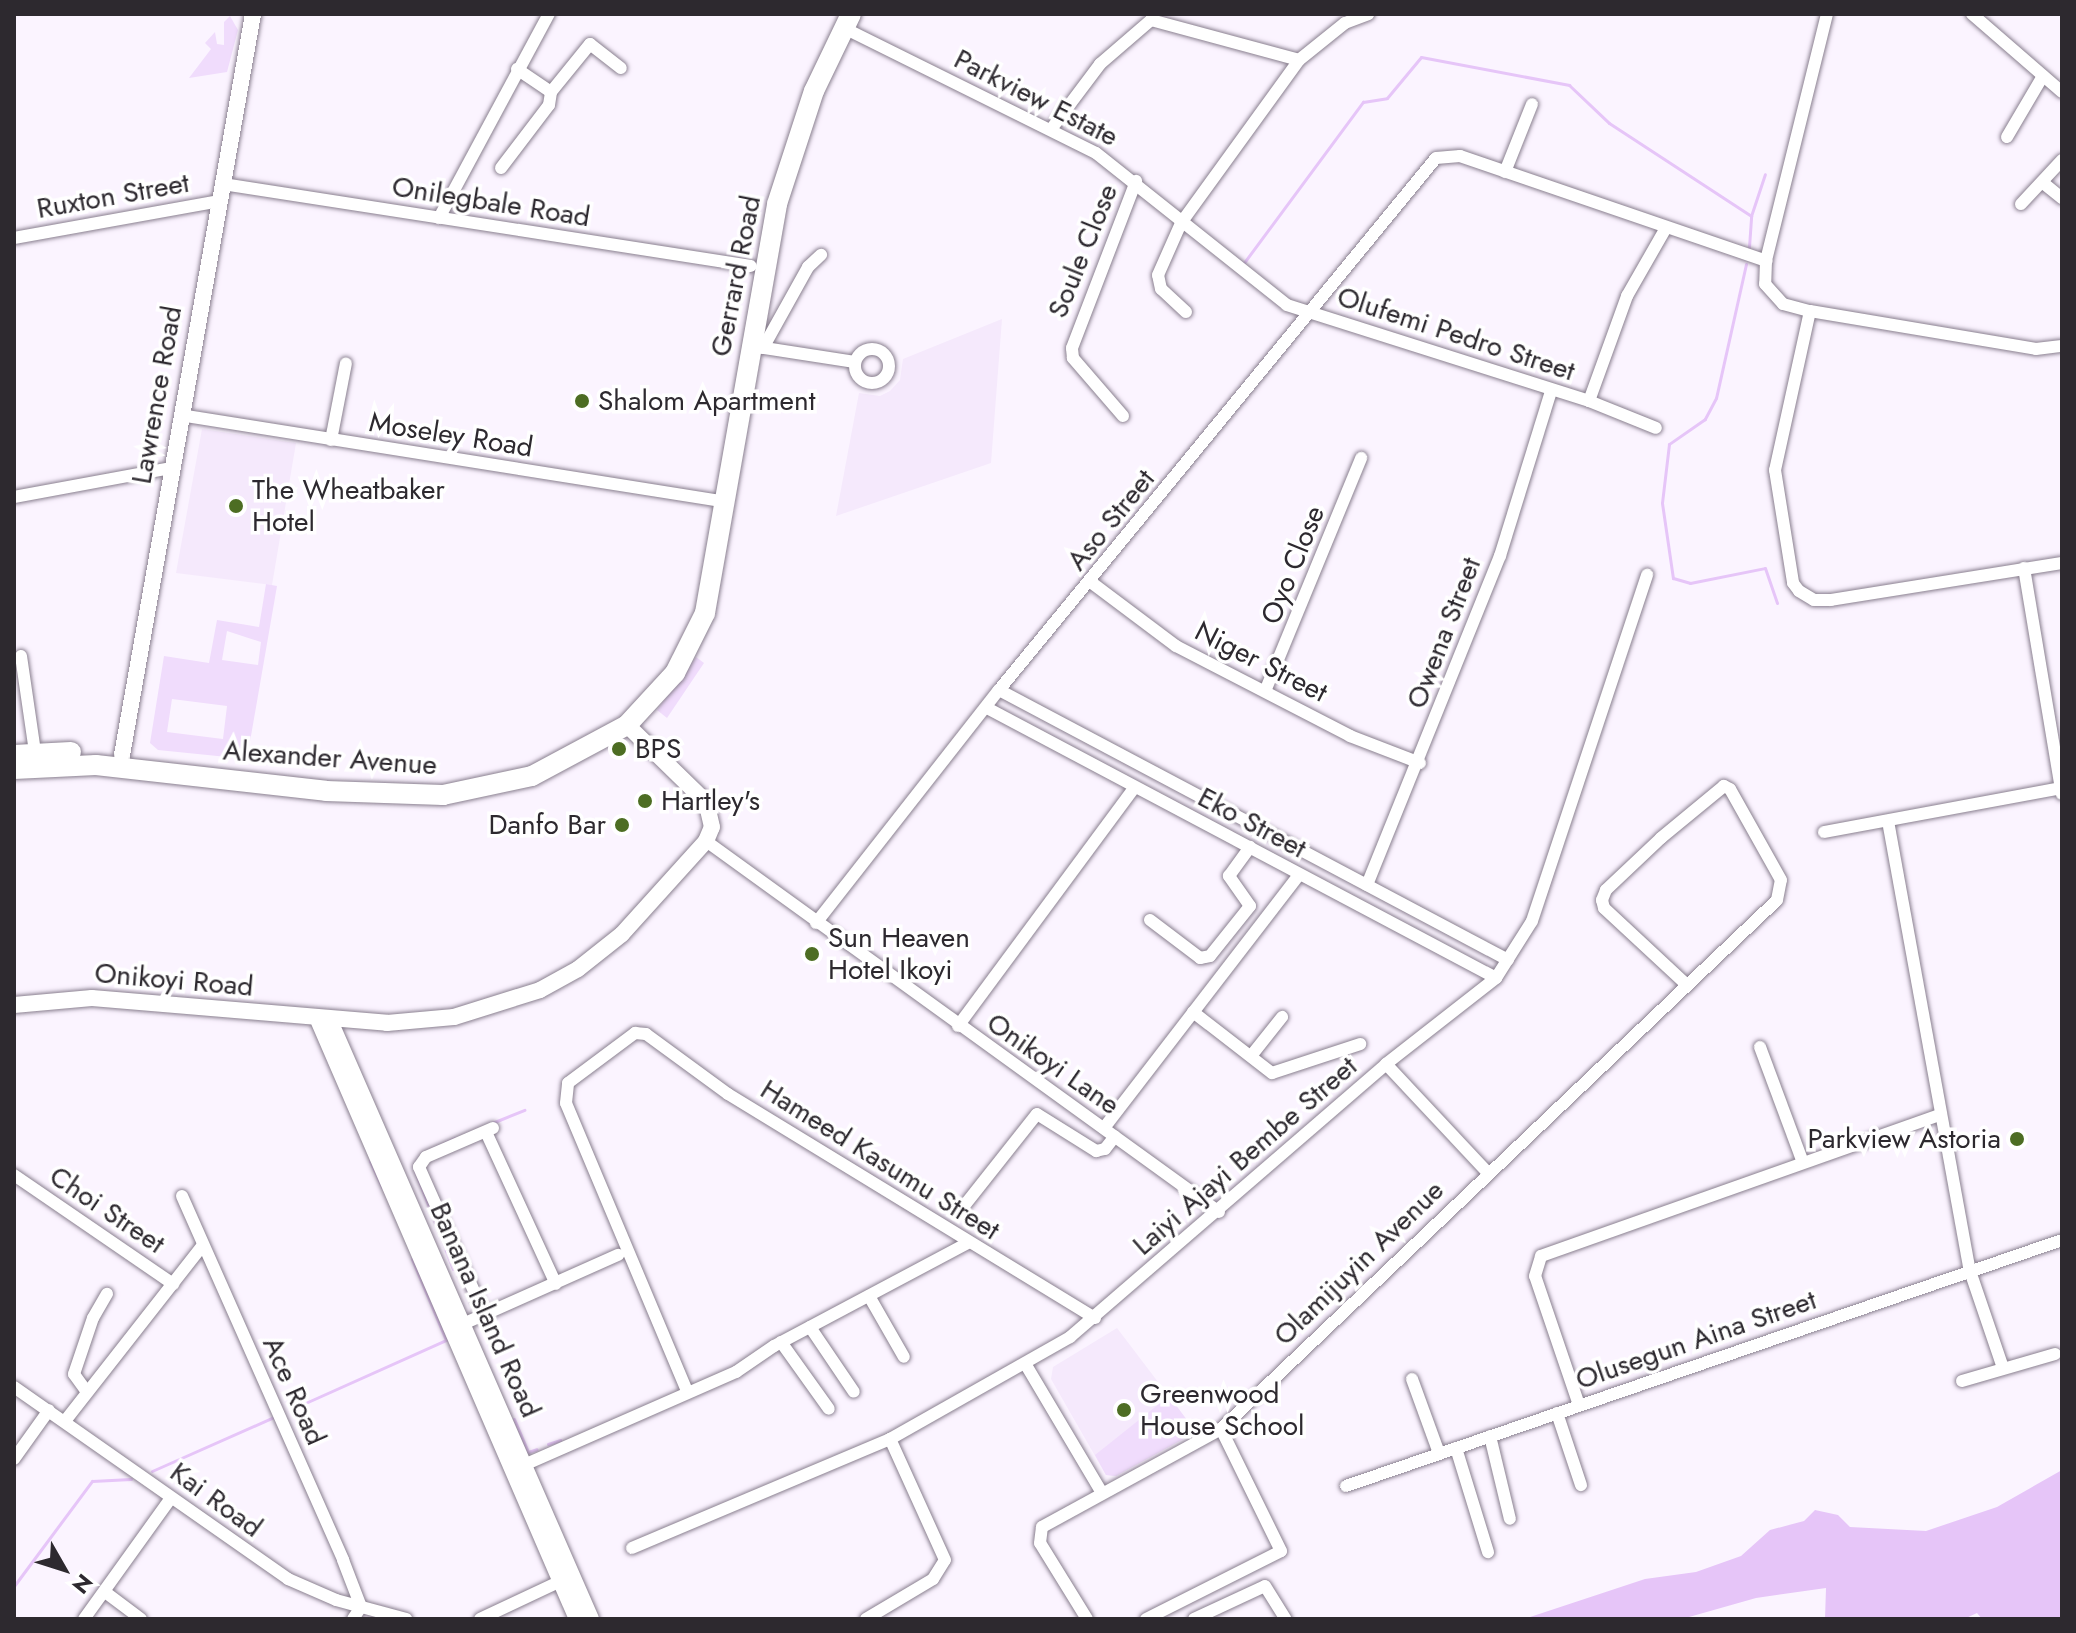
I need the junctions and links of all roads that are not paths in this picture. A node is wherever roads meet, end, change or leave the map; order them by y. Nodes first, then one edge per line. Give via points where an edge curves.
1 (241, 14) edge
2 (253, 14) edge
3 (549, 14) edge
4 (1368, 14) edge
5 (1827, 14) edge
6 (1972, 14) edge
7 (844, 19) edge
8 (246, 45) junction
9 (1299, 60) junction
10 (621, 68) dead end
11 (517, 69) junction
12 (2043, 76) junction
13 (551, 92) junction
14 (2062, 92) edge
15 (1532, 104) dead end
16 (1052, 128) junction
17 (2007, 137) dead end
18 (2062, 160) edge
19 (501, 168) dead end
20 (1505, 172) junction
21 (1136, 181) junction
22 (2042, 182) junction
23 (223, 184) junction
24 (2062, 198) edge
25 (220, 201) junction
26 (2021, 204) dead end
27 (439, 218) junction
28 (1181, 223) junction
29 (1666, 228) junction
30 (14, 238) edge
31 (821, 255) dead end
32 (1766, 261) junction
33 (751, 266) junction
34 (1810, 311) junction
35 (1186, 312) dead end
36 (1309, 313) junction
37 (2062, 346) edge
38 (757, 347) junction
39 (855, 362) dead end
40 (346, 363) dead end
41 (1551, 391) junction
42 (1589, 401) junction
43 (180, 415) junction
44 (1123, 416) dead end
45 (1656, 428) dead end
46 (331, 440) junction
47 (1361, 458) dead end
48 (170, 468) junction
49 (14, 497) edge
50 (715, 500) junction
51 (2062, 563) edge
52 (2024, 568) junction
53 (1647, 575) dead end
54 (1092, 583) junction
55 (21, 656) dead end
56 (1266, 689) junction
57 (999, 690) junction
58 (987, 708) junction
59 (625, 719) junction
60 (35, 752) junction
61 (14, 755) edge
62 (122, 755) junction
63 (1420, 763) junction
64 (14, 769) edge
65 (1134, 788) junction
66 (2061, 791) edge
67 (1888, 821) junction
68 (1824, 832) dead end
69 (706, 841) junction
70 (1250, 847) junction
71 (1298, 876) junction
72 (1367, 885) junction
73 (1150, 920) dead end
74 (816, 923) junction
75 (1508, 960) junction
76 (1496, 978) junction
77 (1687, 985) junction
78 (14, 1005) edge
79 (1193, 1012) junction
80 (1282, 1017) dead end
81 (324, 1021) junction
82 (958, 1026) junction
83 (1360, 1044) dead end
84 (1760, 1047) dead end
85 (1251, 1056) junction
86 (1386, 1064) junction
87 (1940, 1115) junction
88 (1104, 1128) junction
89 (1115, 1136) junction
90 (1802, 1160) junction
91 (1487, 1172) junction
92 (14, 1175) edge
93 (182, 1196) dead end
94 (964, 1206) dead end
95 (1219, 1212) junction
96 (2062, 1240) edge
97 (968, 1243) junction
98 (202, 1246) junction
99 (618, 1255) dead end
100 (1970, 1271) junction
101 (173, 1284) junction
102 (556, 1284) junction
103 (107, 1294) dead end
104 (869, 1296) junction
105 (485, 1316) junction
106 (1095, 1318) junction
107 (463, 1324) junction
108 (810, 1327) junction
109 (781, 1342) junction
110 (2055, 1354) dead end
111 (904, 1357) dead end
112 (1026, 1365) junction
113 (2003, 1368) junction
114 (1412, 1379) dead end
115 (1962, 1381) dead end
116 (14, 1387) edge
117 (687, 1391) junction
118 (87, 1392) junction
119 (854, 1392) dead end
120 (1579, 1405) junction
121 (829, 1409) dead end
122 (49, 1410) junction
123 (1557, 1413) junction
124 (65, 1421) junction
125 (1221, 1429) junction
126 (1490, 1436) junction
127 (890, 1439) junction
128 (1456, 1448) junction
129 (1439, 1453) junction
130 (14, 1459) edge
131 (524, 1465) junction
132 (1581, 1485) dead end
133 (1346, 1486) dead end
134 (1102, 1493) junction
135 (171, 1498) junction
136 (1510, 1519) dead end
137 (632, 1548) dead end
138 (1488, 1552) dead end
139 (566, 1578) junction
140 (105, 1592) junction
141 (1177, 1603) junction
142 (361, 1607) junction
143 (84, 1619) edge
144 (141, 1619) edge
145 (353, 1619) edge
146 (406, 1619) edge
147 (480, 1619) edge
148 (577, 1619) edge
149 (591, 1619) edge
150 (866, 1619) edge
151 (1087, 1619) edge
152 (1146, 1619) edge
153 (1186, 1619) edge
154 (1194, 1619) edge
155 (1286, 1619) edge

1 - 8 street, Lawrence Road
2 - 8 street, Lawrence Road
3 - 11 street
4 - 9 street via 1345,23
5 - 32 street
6 - 12 street
7 - 16 street, Parkview Estate
7 - 33 main road via 796,99
7 - 38 main road, Gerrard Road via 790,156
8 - 23 street, Lawrence Road
9 - 16 street via 1151,20 1100,64
9 - 28 street
10 - 13 street via 590,44
11 - 13 street
11 - 27 street
12 - 14 street
12 - 17 street
13 - 19 street via 549,105
15 - 20 street
16 - 21 street, Parkview Estate
18 - 22 street
20 - 29 street
20 - 36 street, Aso Street via 1448,155 1424,167
21 - 28 street, Parkview Estate
21 - 44 street, Soule Close via 1072,348 1073,358
22 - 24 street
22 - 26 street
23 - 25 street, Lawrence Road
23 - 27 street, Onilegbale Road
25 - 30 street, Ruxton Street
25 - 43 street, Lawrence Road
27 - 33 street, Onilegbale Road
28 - 35 street via 1158,275 1161,289
28 - 36 street, Parkview Estate via 1264,292
29 - 32 street
29 - 42 street via 1627,296
31 - 38 street
32 - 34 street via 1765,284 1772,294 1783,304
33 - 50 main road
34 - 37 street via 2036,349
34 - 52 street via 1775,470 1793,583 1799,591 1814,600 1831,600
36 - 41 street, Olufemi Pedro Street
36 - 54 street, Aso Street
38 - 39 street
38 - 59 main road, Gerrard Road via 705,613 675,673
40 - 46 street
41 - 42 street, Olufemi Pedro Street
41 - 63 street, Owena Street via 1500,556
42 - 45 street, Olufemi Pedro Street
43 - 46 street, Moseley Road
43 - 48 street, Lawrence Road
46 - 50 street, Moseley Road
47 - 56 street, Oyo Close
48 - 49 street
48 - 62 street, Lawrence Road
50 - 59 main road via 689,623
51 - 52 street
52 - 66 street
53 - 75 street, Laiyi Ajayi Bembe Street via 1532,921
54 - 56 street, Niger Street via 1176,646
54 - 57 street, Aso Street
55 - 60 street
56 - 63 street, Niger Street via 1350,736
57 - 58 street, Aso Street
57 - 72 street, Eko Street
58 - 65 street, Eko Street
58 - 74 street, Aso Street
59 - 62 main road, Alexander Avenue via 532,765 442,782 360,781
59 - 64 main road, Alexander Avenue via 532,776 443,795 326,791 96,765
59 - 69 street via 706,802 712,827
60 - 61 main road, Alexander Avenue
60 - 62 main road, Alexander Avenue
63 - 72 street, Owena Street
65 - 70 street, Eko Street
65 - 82 street
66 - 67 street
67 - 68 street
67 - 87 street
69 - 74 street, Onikoyi Lane
69 - 81 street, Onikoyi Road via 602,953 540,990 454,1017
70 - 71 street, Eko Street
70 - 73 street via 1229,876 1249,897 1250,906 1210,956 1200,958
71 - 76 street, Eko Street
71 - 79 street
72 - 75 street, Eko Street
74 - 82 street, Onikoyi Lane
75 - 76 street, Laiyi Ajayi Bembe Street
76 - 86 street, Laiyi Ajayi Bembe Street
77 - 77 street, Olamijuyin Avenue via 1781,891 1781,880 1724,786 1661,838 1602,900 1604,908
77 - 91 street, Olamijuyin Avenue
78 - 81 street, Onikoyi Road via 92,998
79 - 85 street
79 - 88 street
80 - 85 street
81 - 107 street, Banana Island Road
81 - 139 street, Banana Island Road
82 - 88 street, Onikoyi Lane
83 - 85 street via 1276,1073
84 - 90 street
86 - 91 street
86 - 95 street, Laiyi Ajayi Bembe Street
87 - 90 street
87 - 100 street
88 - 89 street, Onikoyi Lane
89 - 94 street via 1105,1149 1096,1151 1037,1114
89 - 95 street, Onikoyi Lane
90 - 120 street via 1541,1256 1535,1276
91 - 125 street, Olamijuyin Avenue
92 - 101 street, Choi Street
93 - 98 street, Ace Road
95 - 106 street, Laiyi Ajayi Bembe Street
96 - 100 street, Olusegun Aina Street
97 - 104 street
97 - 106 street, Hameed Kasumu Street
97 - 117 street, Hameed Kasumu Street via 728,1094 646,1034 628,1038 568,1083 566,1103
98 - 101 street, Choi Street
98 - 142 street, Ace Road
99 - 102 street
100 - 113 street
100 - 120 street, Olusegun Aina Street
101 - 118 street, Choi Street
102 - 105 street
102 - 105 street via 489,1130 426,1157 419,1167
103 - 118 street via 74,1374
104 - 108 street
104 - 111 street
105 - 107 street
106 - 112 street, Laiyi Ajayi Bembe Street
107 - 131 street, Banana Island Road
108 - 109 street
108 - 119 street
109 - 117 street via 736,1372
109 - 121 street
110 - 113 street
112 - 127 street, Laiyi Ajayi Bembe Street
112 - 134 street
113 - 115 street
114 - 129 street
116 - 122 street, Kai Road
117 - 131 street
118 - 124 street, Choi Street
120 - 123 street, Olusegun Aina Street
122 - 124 street, Kai Road
122 - 130 street
123 - 126 street, Olusegun Aina Street
123 - 132 street
124 - 135 street, Kai Road
125 - 134 street, Olamijuyin Avenue
125 - 141 street via 1281,1551
126 - 128 street, Olusegun Aina Street
126 - 136 street
127 - 137 street, Laiyi Ajayi Bembe Street
127 - 150 street via 945,1560 933,1579
128 - 129 street, Olusegun Aina Street
128 - 138 street
129 - 133 street, Olusegun Aina Street
131 - 139 street, Banana Island Road
134 - 151 street, Olamijuyin Avenue via 1047,1522 1038,1536
135 - 140 street
135 - 142 street, Kai Road via 288,1579
139 - 147 street
139 - 148 street, Banana Island Road
139 - 149 street, Banana Island Road
140 - 143 street
140 - 144 street
141 - 152 street
141 - 153 street
142 - 145 street
142 - 146 street, Kai Road
154 - 155 street via 1265,1586

